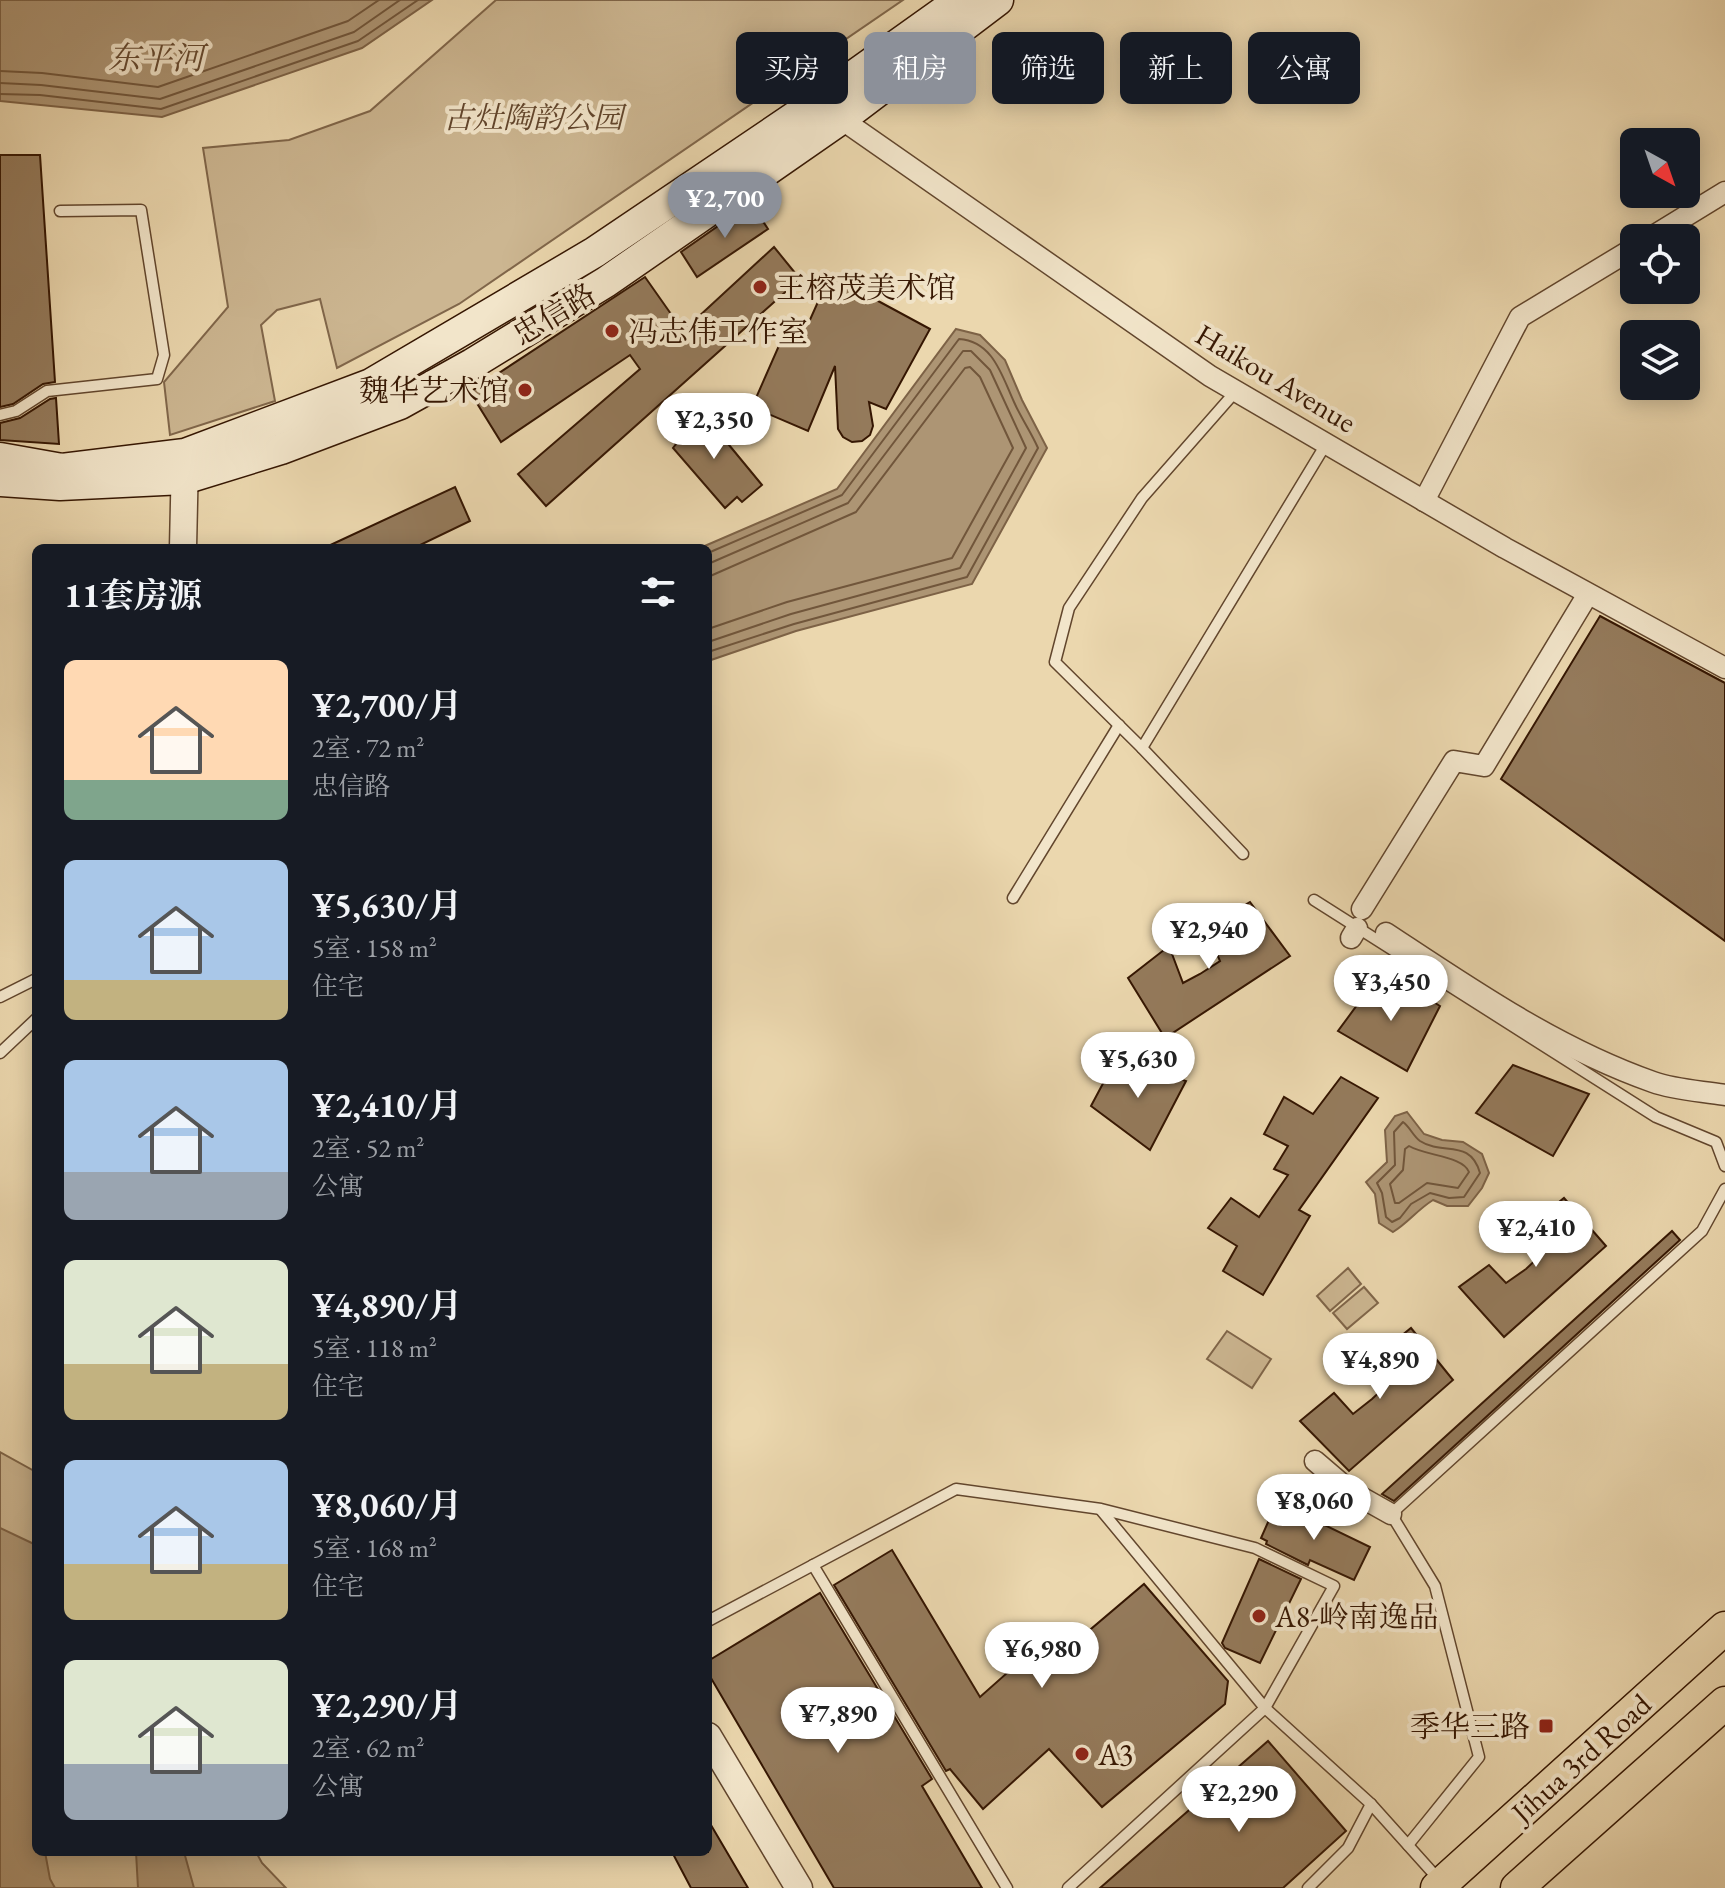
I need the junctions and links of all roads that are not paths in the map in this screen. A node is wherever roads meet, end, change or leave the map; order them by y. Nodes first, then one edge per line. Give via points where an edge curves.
1 (960, 0) edge
2 (998, 0) edge
3 (829, 111) junction
4 (1725, 192) edge
5 (60, 211) dead end
6 (1673, 224) edge
7 (1620, 256) edge
8 (1236, 391) junction
9 (0, 415) edge
10 (1326, 444) junction
11 (185, 467) junction
12 (0, 470) edge
13 (1424, 501) junction
14 (183, 544) edge
15 (1588, 594) junction
16 (1725, 668) edge
17 (1119, 725) junction
18 (1142, 748) junction
19 (1243, 854) dead end
20 (1013, 898) dead end
21 (1314, 900) dead end
22 (1357, 925) junction
23 (1386, 933) dead end
24 (32, 981) edge
25 (0, 997) edge
26 (32, 1023) edge
27 (0, 1053) edge
28 (1725, 1095) edge
29 (1720, 1144) edge
30 (1725, 1166) edge
31 (1725, 1189) edge
32 (1315, 1461) dead end
33 (1101, 1509) junction
34 (1391, 1514) junction
35 (813, 1565) junction
36 (712, 1619) edge
37 (1725, 1628) edge
38 (1725, 1703) edge
39 (1265, 1708) junction
40 (712, 1743) edge
41 (1371, 1804) junction
42 (1408, 1845) junction
43 (1440, 1886) edge
44 (799, 1888) edge
45 (1007, 1888) edge
46 (1068, 1888) edge
47 (1308, 1888) edge
48 (1517, 1888) edge

1 - 3 main road, 忠信路
2 - 3 main road, 忠信路
3 - 8 street, Haikou Avenue
3 - 11 main road, 忠信路 via 371,384
3 - 11 main road, 忠信路 via 606,282 400,404 281,449
4 - 6 street
5 - 9 lane via 141,210 164,355 157,379 47,391
7 - 13 street via 1520,317
8 - 10 street, Haikou Avenue
8 - 17 lane via 1142,498 1069,608 1055,662
10 - 13 street, Haikou Avenue
10 - 18 lane
11 - 12 main road, 忠信路
11 - 14 street
13 - 15 street, Haikou Avenue
15 - 16 street, Haikou Avenue
15 - 22 street via 1484,766 1454,761
17 - 18 lane
17 - 20 lane
18 - 19 lane
21 - 22 lane
22 - 29 lane via 1656,1117
23 - 28 street via 1562,1044 1655,1084
24 - 25 lane
26 - 27 lane
29 - 30 lane
31 - 34 lane via 1702,1231
32 - 34 street via 1350,1491
33 - 35 lane via 956,1489
33 - 39 lane
33 - 39 lane via 1255,1548 1334,1586
34 - 42 lane via 1435,1586 1479,1757
35 - 36 lane
35 - 45 lane
37 - 43 main road, Jihua 3rd Road
38 - 48 main road, Jihua 3rd Road
39 - 41 lane
39 - 46 lane
40 - 44 street
41 - 42 lane
41 - 47 lane via 1348,1848
42 - 43 lane

